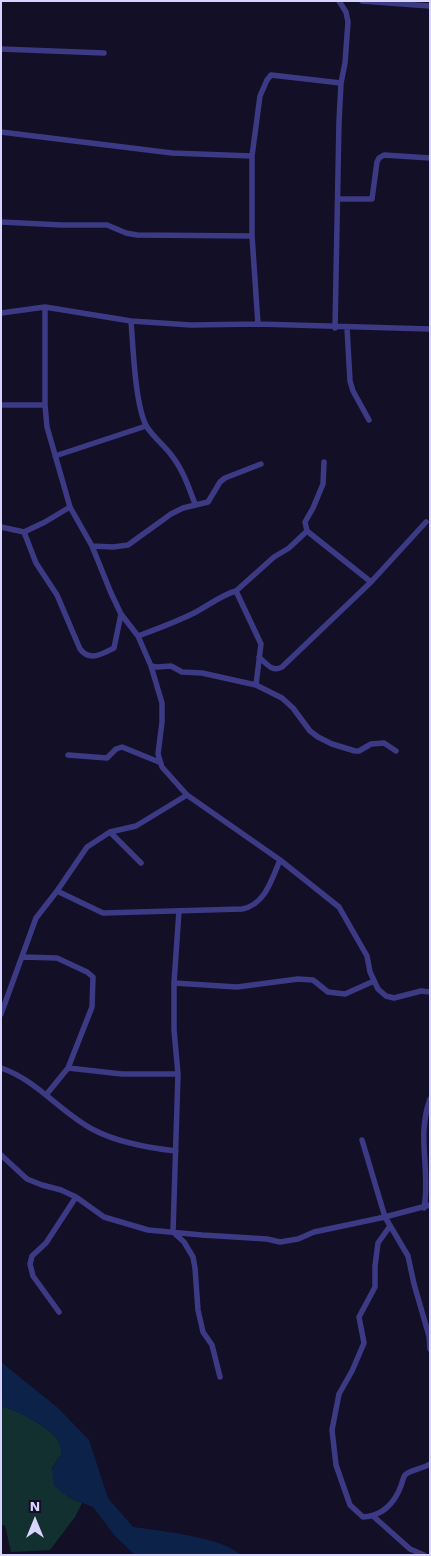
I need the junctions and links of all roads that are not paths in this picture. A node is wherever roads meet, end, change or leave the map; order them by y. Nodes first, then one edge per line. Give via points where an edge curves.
1 (340, 1) edge
2 (362, 1) edge
3 (430, 6) edge
4 (1, 49) edge
5 (104, 52) dead end
6 (341, 83) junction
7 (1, 132) edge
8 (252, 156) junction
9 (430, 158) edge
10 (338, 199) junction
11 (1, 222) edge
12 (252, 236) junction
13 (45, 308) junction
14 (1, 313) edge
15 (131, 321) junction
16 (258, 324) junction
17 (335, 328) junction
18 (347, 328) junction
19 (430, 329) edge
20 (1, 404) edge
21 (45, 405) junction
22 (369, 420) dead end
23 (146, 426) junction
24 (55, 456) junction
25 (324, 462) dead end
26 (261, 464) dead end
27 (195, 504) junction
28 (70, 507) junction
29 (426, 522) dead end
30 (1, 527) edge
31 (307, 531) junction
32 (24, 532) junction
33 (92, 546) junction
34 (371, 582) junction
35 (236, 591) junction
36 (121, 614) junction
37 (138, 636) junction
38 (259, 657) junction
39 (151, 666) junction
40 (256, 685) junction
41 (396, 751) dead end
42 (68, 755) dead end
43 (160, 762) junction
44 (187, 795) junction
45 (110, 832) junction
46 (280, 860) junction
47 (141, 863) dead end
48 (57, 892) junction
49 (179, 911) junction
50 (22, 957) junction
51 (374, 981) junction
52 (174, 984) junction
53 (430, 992) edge
54 (1, 1014) edge
55 (1, 1068) edge
56 (68, 1068) junction
57 (178, 1074) junction
58 (46, 1095) junction
59 (430, 1098) edge
60 (362, 1140) dead end
61 (176, 1151) junction
62 (1, 1155) edge
63 (76, 1197) junction
64 (427, 1207) edge
65 (385, 1217) junction
66 (390, 1226) junction
67 (173, 1232) junction
68 (59, 1312) dead end
69 (430, 1349) edge
70 (220, 1377) dead end
71 (430, 1464) edge
72 (373, 1516) junction
73 (424, 1555) edge

1 - 6 street via 348,22 346,63
2 - 3 street
4 - 5 street
6 - 8 street via 276,75 269,77 260,96
6 - 10 street
7 - 8 street via 172,152
8 - 12 street
9 - 10 street via 379,158 372,199
10 - 17 street
11 - 12 street via 107,225 137,235
12 - 16 street
13 - 14 street
13 - 15 street
13 - 21 street
15 - 16 street via 191,325
15 - 23 street via 136,378
16 - 17 street
17 - 18 street
18 - 19 street
18 - 22 street via 350,381
20 - 21 street
21 - 24 street
23 - 24 street
23 - 27 street via 173,456
24 - 28 street
25 - 31 street via 323,484 305,522
26 - 27 street via 225,478 208,502
27 - 33 street via 171,514 128,545
28 - 32 street
28 - 33 street
29 - 34 street
30 - 32 street
31 - 34 street
31 - 35 street
32 - 36 street via 36,563 56,595 85,656 92,657 115,646
33 - 36 street
34 - 38 street via 282,667 270,668
35 - 37 street via 195,613
35 - 38 street via 261,644
36 - 37 street
37 - 39 street
38 - 40 street
39 - 40 street via 171,666 182,672 202,672
39 - 43 street via 162,703 158,744
40 - 41 street via 282,698 294,708 310,731 332,744 359,751 371,744 384,743
42 - 43 street via 107,758 122,747
43 - 44 street
44 - 45 street via 136,826
44 - 46 street
45 - 47 street
45 - 48 street via 86,847
46 - 49 street via 261,899 249,908
46 - 51 street via 339,907 366,956
48 - 49 street via 103,913
48 - 50 street via 36,918
49 - 52 street
50 - 54 street
50 - 56 street via 57,958 93,977 92,1007
51 - 52 street via 346,994 328,992 312,980 298,979 237,987
51 - 53 street via 386,996 394,998
52 - 57 street
55 - 58 street via 21,1076
56 - 57 street via 122,1074
56 - 58 street
57 - 61 street
58 - 61 street via 94,1130 145,1147
59 - 64 street via 424,1123 429,1169
60 - 65 street
61 - 67 street
62 - 63 street via 27,1179
63 - 67 street via 104,1217 148,1230
63 - 68 street via 46,1242 32,1256 30,1264 33,1276
64 - 65 street
65 - 66 street
65 - 67 street via 280,1242
66 - 69 street via 408,1256
66 - 72 street via 378,1243 375,1286 359,1317 364,1343 339,1394 332,1430 336,1465 350,1505 363,1517
67 - 70 street via 193,1257 198,1310
71 - 72 street via 404,1476 396,1498 383,1512
72 - 73 street via 410,1549

